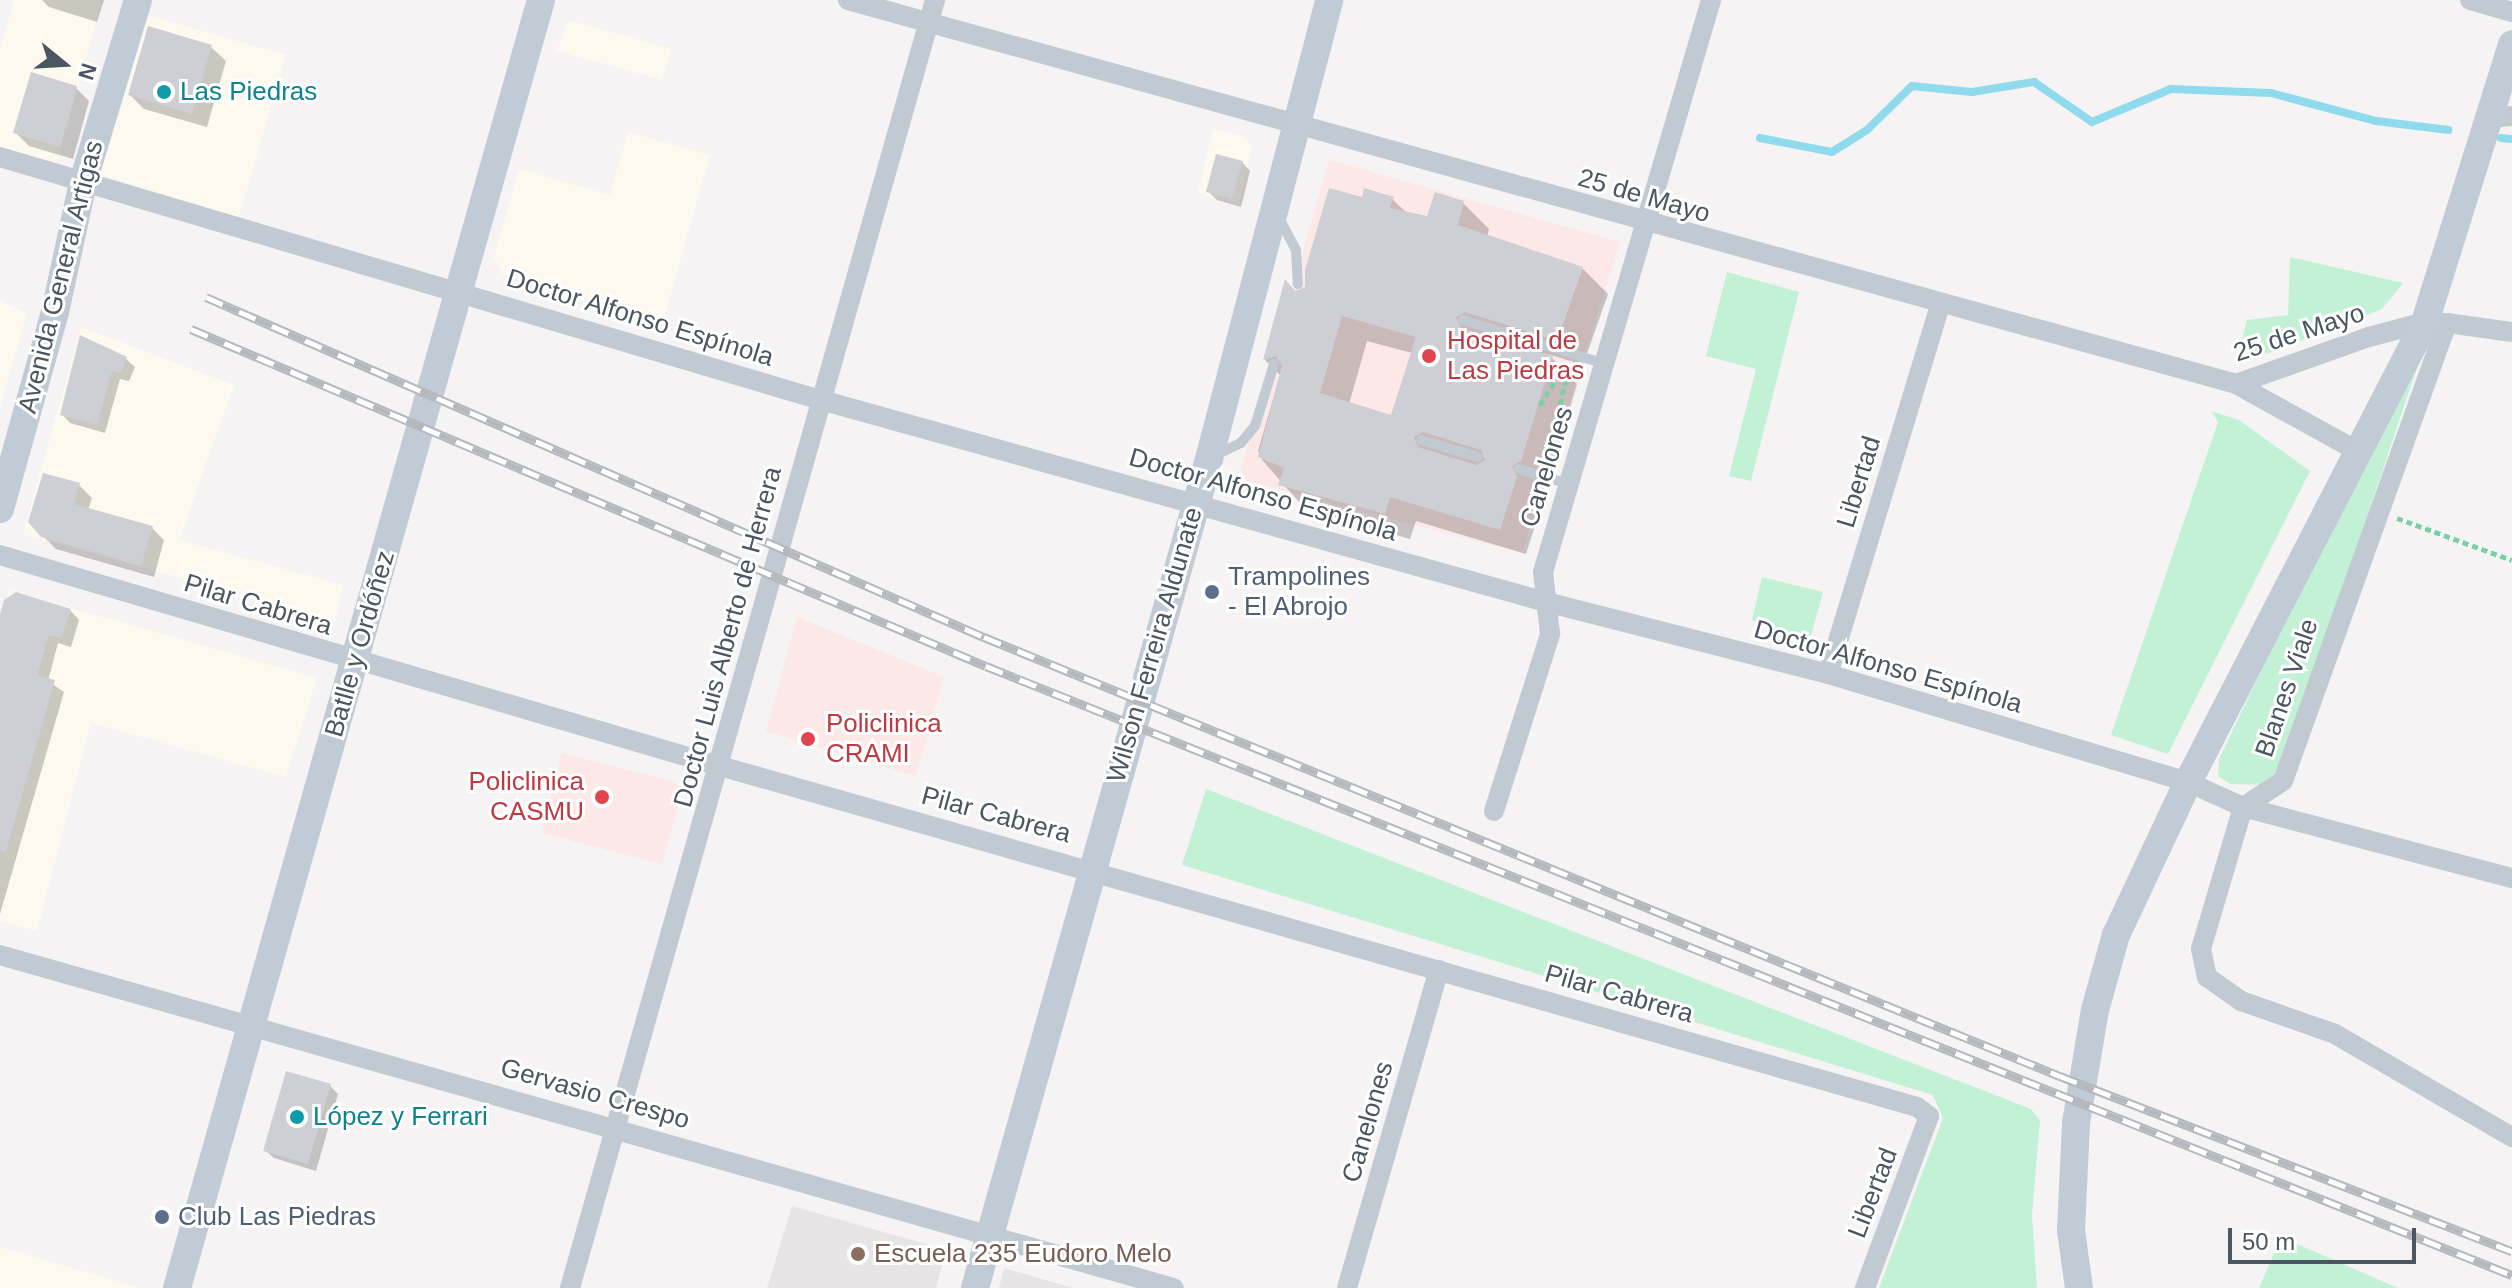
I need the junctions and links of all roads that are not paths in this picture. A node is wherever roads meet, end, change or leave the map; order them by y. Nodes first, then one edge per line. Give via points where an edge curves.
1 (138, 0) edge
2 (541, 0) edge
3 (848, 0) edge
4 (935, 0) edge
5 (1329, 0) edge
6 (1711, 0) edge
7 (2470, 0) edge
8 (2512, 12) edge
9 (929, 22) junction
10 (2512, 44) edge
11 (2503, 101) edge
12 (1293, 124) junction
13 (0, 157) edge
14 (83, 182) junction
15 (1272, 205) junction
16 (1647, 224) junction
17 (1298, 284) dead end
18 (460, 290) junction
19 (1940, 305) junction
20 (1463, 320) dead end
21 (2436, 322) junction
22 (2512, 332) edge
23 (1274, 364) dead end
24 (1605, 364) junction
25 (2236, 384) junction
26 (821, 400) junction
27 (1421, 440) dead end
28 (2359, 452) junction
29 (1478, 457) dead end
30 (1209, 459) junction
31 (1519, 469) dead end
32 (1569, 484) junction
33 (1195, 503) junction
34 (0, 509) edge
35 (0, 555) edge
36 (1546, 602) junction
37 (355, 661) junction
38 (1828, 674) junction
39 (720, 766) junction
40 (2188, 782) junction
41 (2243, 807) junction
42 (1494, 811) dead end
43 (1091, 868) junction
44 (2512, 878) edge
45 (0, 955) edge
46 (1439, 970) junction
47 (250, 1024) junction
48 (1929, 1116) joint
49 (617, 1128) junction
50 (2512, 1137) edge
51 (990, 1235) junction
52 (177, 1288) edge
53 (570, 1288) edge
54 (975, 1288) edge
55 (1174, 1288) edge
56 (1347, 1288) edge
57 (1865, 1288) edge
58 (2079, 1288) edge

1 - 14 street, Avenida General Artigas
2 - 18 street, Batlle y Ordóñez
3 - 9 street, 25 de Mayo
4 - 9 street, Doctor Luis Alberto de Herrera
5 - 12 street, Wilson Ferreira Aldunate
6 - 16 street, Canelones
7 - 8 street
9 - 12 street, 25 de Mayo
9 - 26 street, Doctor Luis Alberto de Herrera
10 - 11 street
11 - 21 street
12 - 15 street, Wilson Ferreira Aldunate
12 - 16 street, 25 de Mayo
13 - 14 street, Doctor Alfonso Espínola
14 - 18 street, Doctor Alfonso Espínola
14 - 34 street, Avenida General Artigas via 55,312
15 - 17 lane via 1296,250
15 - 30 street, Wilson Ferreira Aldunate
16 - 19 street, 25 de Mayo
16 - 24 street, Canelones
18 - 26 street, Doctor Alfonso Espínola
18 - 37 street, Batlle y Ordóñez
19 - 25 street, 25 de Mayo
19 - 38 street, Libertad
20 - 24 lane
21 - 22 street, 25 de Mayo
21 - 25 street, 25 de Mayo via 2288,362
21 - 28 street
21 - 41 street, Blanes Viale via 2283,781
23 - 30 lane via 1255,426 1241,443
24 - 32 street, Canelones
25 - 28 street
26 - 33 street, Doctor Alfonso Espínola
26 - 39 street, Doctor Luis Alberto de Herrera
27 - 29 lane
28 - 40 street
30 - 33 street, Wilson Ferreira Aldunate
31 - 32 lane
32 - 36 street, Canelones via 1543,572
33 - 36 street, Doctor Alfonso Espínola
33 - 43 street, Wilson Ferreira Aldunate
35 - 37 street, Pilar Cabrera
36 - 38 street, Doctor Alfonso Espínola
36 - 42 street, Canelones via 1550,634
37 - 39 street, Pilar Cabrera
37 - 47 street, Batlle y Ordóñez
38 - 40 street, Doctor Alfonso Espínola
39 - 43 street, Pilar Cabrera
39 - 49 street, Doctor Luis Alberto de Herrera
40 - 41 street, Doctor Alfonso Espínola
40 - 58 street via 2116,935 2086,1062 2076,1123 2071,1230
41 - 44 street, Doctor Alfonso Espínola
41 - 50 street via 2201,949 2207,977 2241,1001 2335,1034
43 - 46 street, Pilar Cabrera
43 - 51 street, Wilson Ferreira Aldunate
45 - 47 street, Gervasio Crespo
46 - 48 street, Pilar Cabrera via 1917,1107
46 - 56 street, Canelones
47 - 49 street, Gervasio Crespo
47 - 52 street, Batlle y Ordóñez
48 - 57 street, Libertad
49 - 51 street, Gervasio Crespo
49 - 53 street, Doctor Luis Alberto de Herrera
51 - 54 street, Wilson Ferreira Aldunate
51 - 55 street, Gervasio Crespo

